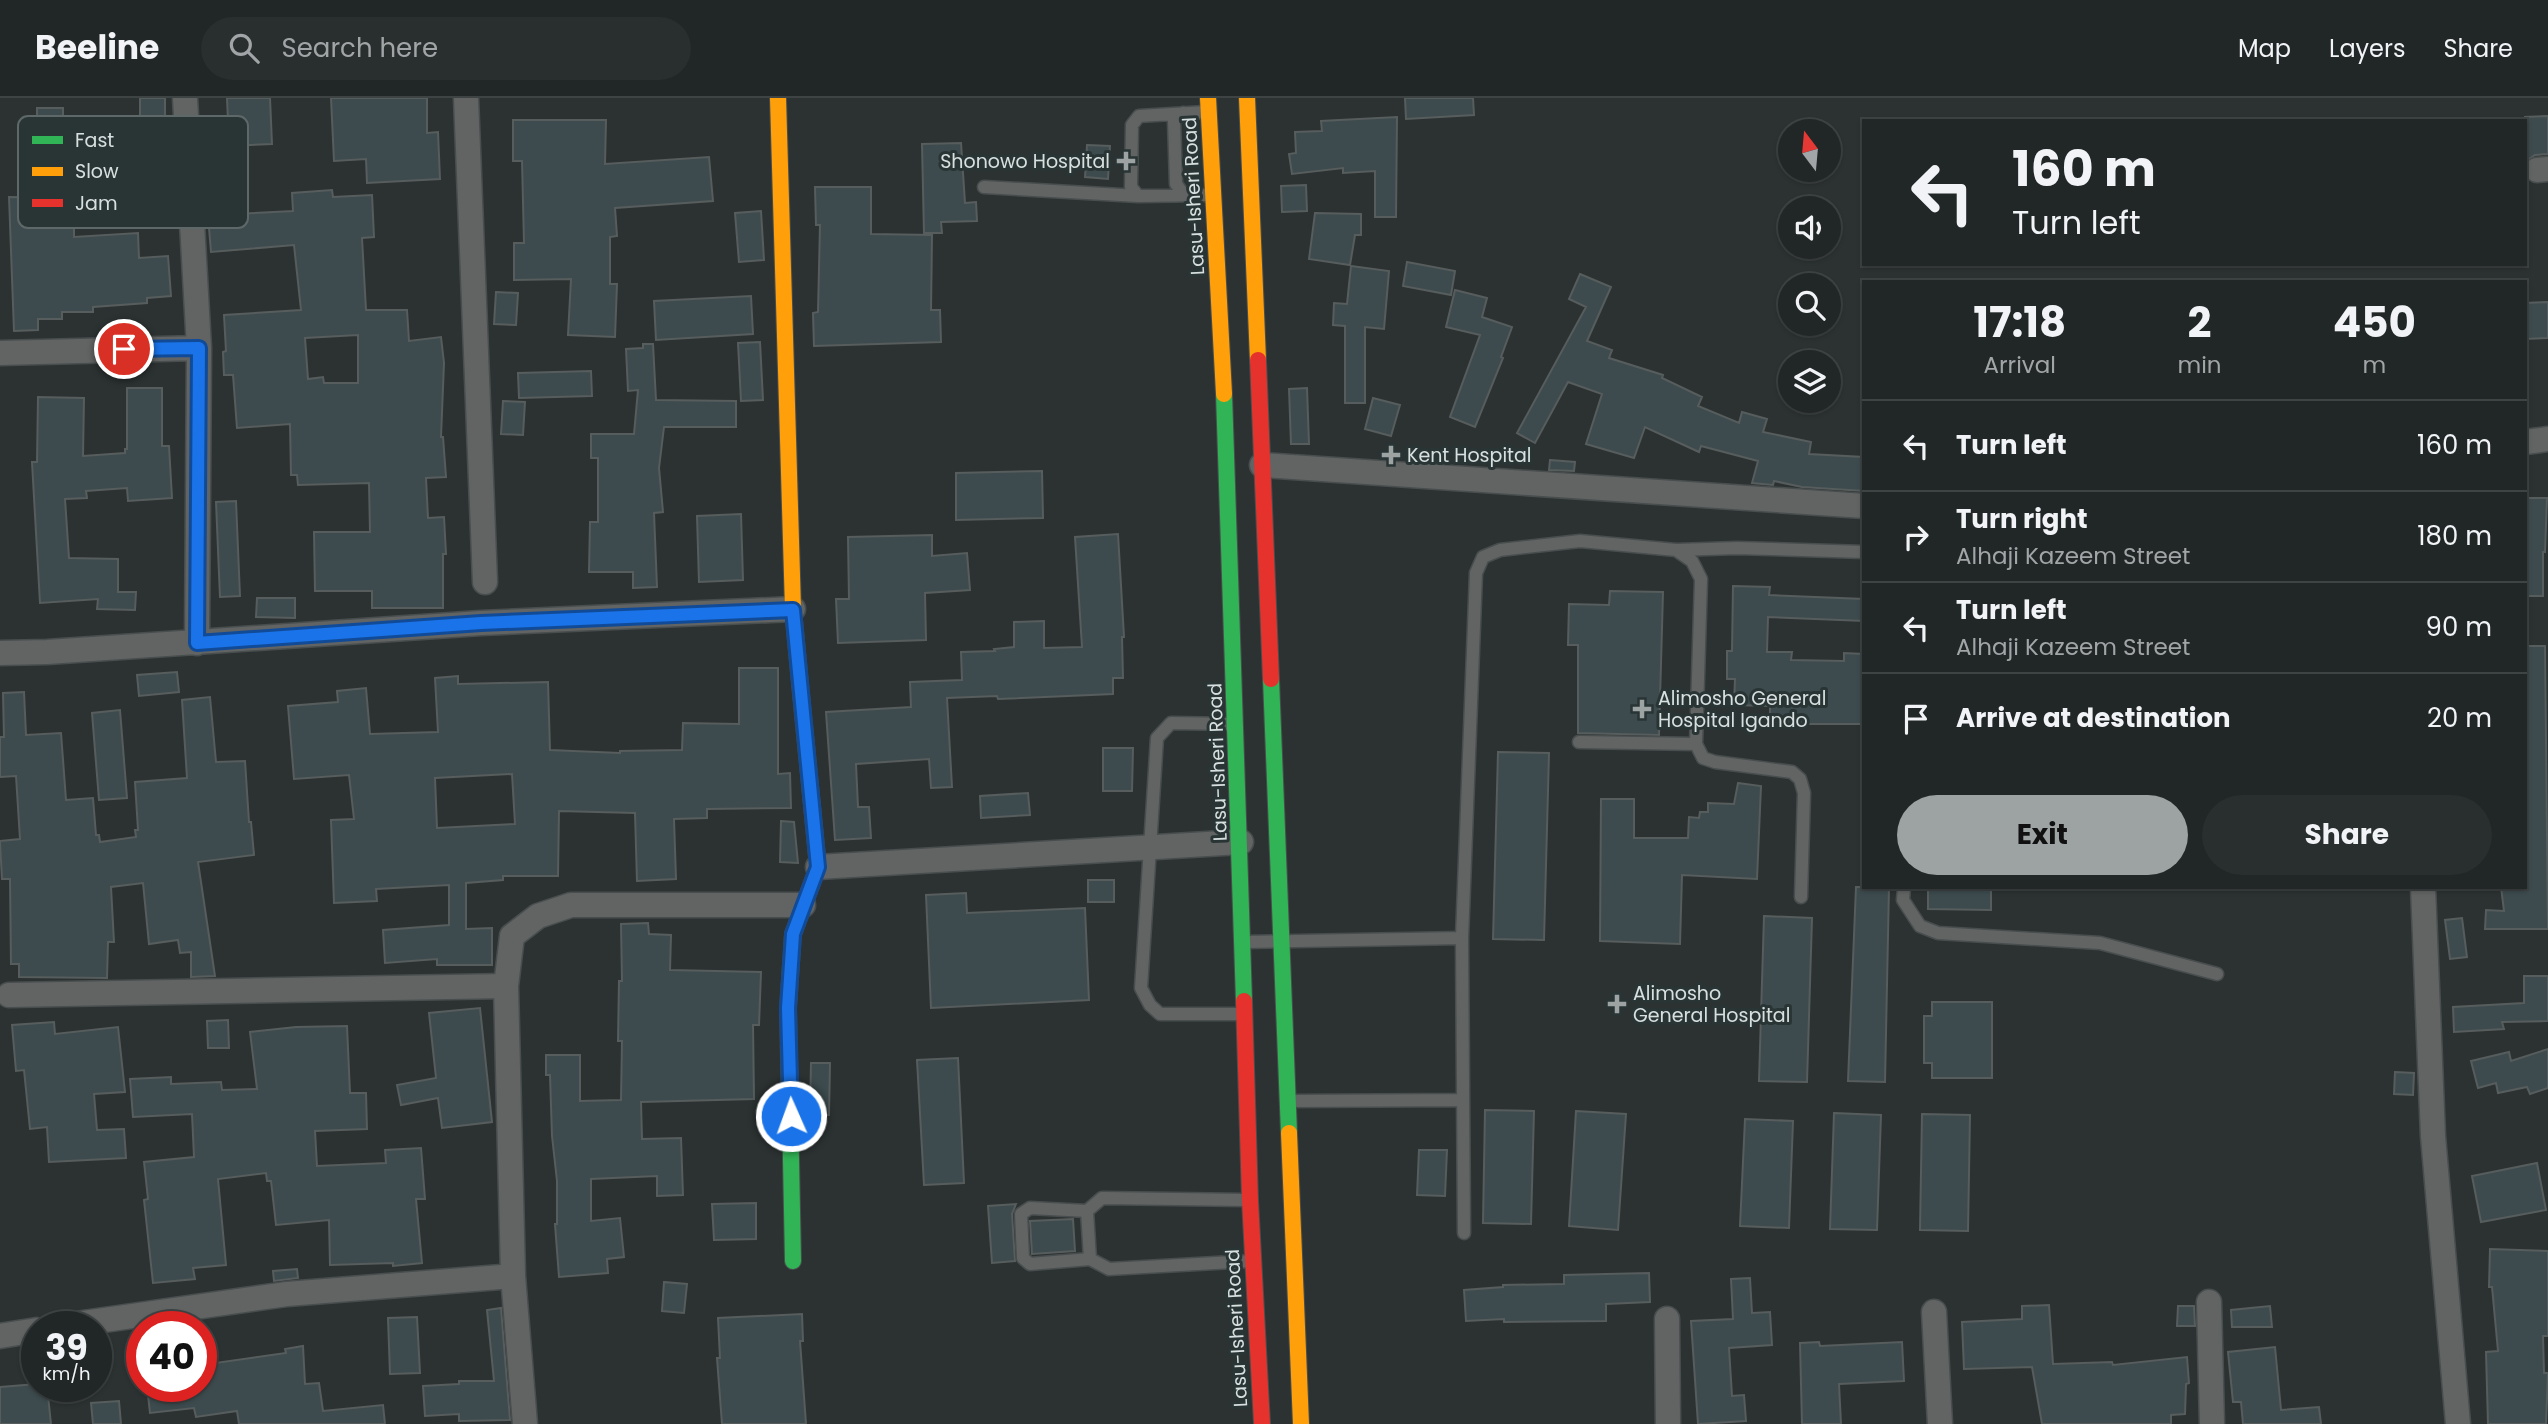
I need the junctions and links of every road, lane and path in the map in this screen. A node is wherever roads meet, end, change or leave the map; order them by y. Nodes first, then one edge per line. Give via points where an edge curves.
1 (185, 98) edge
2 (466, 98) edge
3 (778, 98) edge
4 (1247, 98) edge
5 (1209, 105) edge
6 (1183, 113) junction
7 (186, 116) edge
8 (984, 187) dead end
9 (1184, 195) junction
10 (1213, 195) junction
11 (1138, 196) junction
12 (192, 228) edge
13 (199, 348) junction
14 (0, 353) edge
15 (2548, 439) edge
16 (2527, 442) edge
17 (1262, 465) junction
18 (1862, 506) edge
19 (1676, 550) junction
20 (1862, 552) edge
21 (485, 582) dead end
22 (793, 610) junction
23 (197, 643) junction
24 (0, 653) edge
25 (1236, 724) junction
26 (1579, 741) dead end
27 (1696, 744) junction
28 (1241, 842) junction
29 (1151, 846) junction
30 (818, 867) junction
31 (1904, 889) edge
32 (2423, 889) edge
33 (1801, 897) dead end
34 (803, 905) junction
35 (1462, 938) junction
36 (1281, 941) junction
37 (1244, 942) junction
38 (2217, 974) dead end
39 (506, 986) junction
40 (9, 995) dead end
41 (1246, 1014) junction
42 (1463, 1100) junction
43 (1287, 1101) junction
44 (1250, 1200) junction
45 (1087, 1212) junction
46 (1464, 1233) dead end
47 (1090, 1259) junction
48 (793, 1261) dead end
49 (1254, 1261) junction
50 (513, 1276) junction
51 (2209, 1302) dead end
52 (1934, 1312) dead end
53 (112, 1319) edge
54 (1667, 1319) dead end
55 (21, 1333) edge
56 (0, 1336) edge
57 (524, 1424) edge
58 (1262, 1424) edge
59 (1301, 1424) edge
60 (1668, 1424) edge
61 (1940, 1424) edge
62 (2212, 1424) edge
63 (2458, 1424) edge

1 - 7 street
2 - 21 street
3 - 22 main road
4 - 17 main road
5 - 6 lane
5 - 10 main road, Lasu-Isheri Road
6 - 9 lane via 1174,121 1176,184
6 - 11 lane via 1139,116 1132,125 1131,187
8 - 11 lane
9 - 10 lane
9 - 11 lane
10 - 25 main road, Lasu-Isheri Road
12 - 13 street
13 - 14 street
13 - 23 street
15 - 16 street
17 - 18 street
17 - 36 main road
19 - 20 lane
19 - 27 lane via 1692,561 1701,579
19 - 35 lane via 1580,541 1500,550 1483,557 1476,572
22 - 23 street via 481,623
22 - 30 main road
23 - 24 street
25 - 28 main road, Lasu-Isheri Road
25 - 29 lane via 1171,723 1157,738
26 - 27 lane
27 - 33 lane via 1703,758 1792,772 1800,779 1804,793
28 - 29 street
28 - 37 main road, Lasu-Isheri Road
29 - 30 street
29 - 41 lane via 1141,988 1150,1005 1160,1014
30 - 34 main road
31 - 38 lane via 1903,901 1920,926 1938,933 2100,943
32 - 63 street via 2433,1136
34 - 39 street via 571,905 538,916 512,936
34 - 48 main road via 793,934 788,1008
35 - 36 lane
35 - 42 lane
36 - 37 lane
36 - 43 main road
37 - 41 main road, Lasu-Isheri Road
39 - 40 street
39 - 50 street
41 - 44 main road, Lasu-Isheri Road
42 - 43 lane
42 - 46 lane
43 - 59 main road
44 - 45 lane via 1102,1198
44 - 49 main road, Lasu-Isheri Road
45 - 47 lane
45 - 47 lane via 1030,1208 1021,1214 1023,1258 1030,1265
47 - 49 lane via 1109,1269
49 - 58 main road, Lasu-Isheri Road
50 - 53 street via 287,1294
50 - 57 street
51 - 62 street
52 - 61 street
54 - 60 street
55 - 56 street

